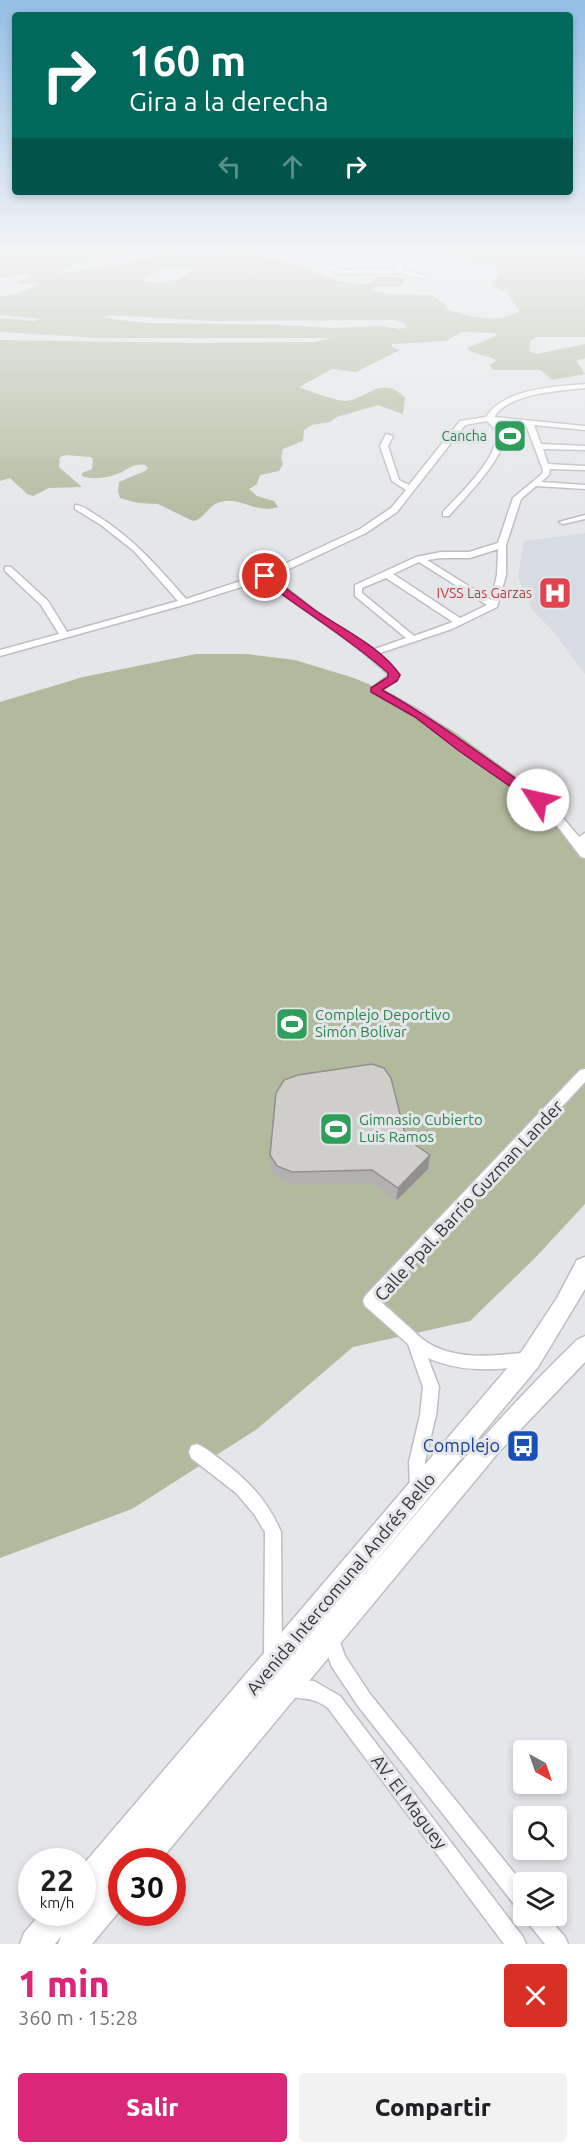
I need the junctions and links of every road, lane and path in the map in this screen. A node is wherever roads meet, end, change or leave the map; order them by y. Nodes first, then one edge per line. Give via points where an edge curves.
1 (585, 386) edge
2 (489, 419) junction
3 (529, 423) junction
4 (585, 428) edge
5 (389, 436) dead end
6 (537, 446) junction
7 (585, 448) edge
8 (546, 466) junction
9 (585, 468) edge
10 (535, 484) junction
11 (585, 487) edge
12 (410, 489) junction
13 (78, 507) dead end
14 (446, 514) dead end
15 (585, 517) edge
16 (562, 522) dead end
17 (502, 545) junction
18 (419, 559) junction
19 (8, 569) dead end
20 (386, 574) junction
21 (265, 576) junction
22 (184, 602) junction
23 (495, 604) junction
24 (460, 622) junction
25 (63, 635) junction
26 (412, 640) junction
27 (0, 652) edge
28 (371, 653) junction
29 (582, 840) edge
30 (585, 854) edge
31 (585, 1074) edge
32 (585, 1267) edge
33 (414, 1340) junction
34 (585, 1347) edge
35 (530, 1359) junction
36 (196, 1452) dead end
37 (418, 1492) junction
38 (329, 1636) junction
39 (273, 1666) junction
40 (285, 1689) junction
41 (152, 1848) edge
42 (96, 1873) edge
43 (513, 1887) edge
44 (108, 1901) edge
45 (50, 1926) edge
46 (543, 1926) edge
47 (35, 1944) edge
48 (73, 1944) edge
49 (516, 1944) edge
50 (558, 1944) edge

1 - 2 street via 518,397
2 - 3 street
2 - 12 street via 463,423
2 - 14 street via 500,434 499,445
3 - 4 street
3 - 6 street
5 - 12 street via 384,446 396,481
6 - 7 street
6 - 8 street
8 - 9 street
8 - 10 street via 545,475
10 - 11 street
10 - 17 street via 517,498
12 - 21 street via 394,510 375,525
13 - 22 street via 138,549
15 - 16 street
17 - 18 street via 470,555
17 - 23 street via 503,575
18 - 20 street
18 - 23 street
19 - 25 street via 45,603
20 - 24 street
20 - 26 street via 356,590
21 - 22 street
21 - 28 street
22 - 25 street
23 - 24 street
24 - 26 street
25 - 27 street
26 - 28 street
28 - 29 street via 395,675 375,690 419,714 549,808
29 - 30 street
31 - 33 street, Calle Ppal. Barrio Guzman Lander via 370,1301
32 - 35 main road, Avenida Intercomunal Andrés Bello
33 - 35 street via 429,1353 450,1360 488,1363
33 - 37 street, Calle Ppal. Barrio Guzman Lander via 431,1387 417,1462
34 - 38 main road, Avenida Intercomunal Andrés Bello via 490,1445
35 - 37 main road, Avenida Intercomunal Andrés Bello
36 - 39 street via 226,1474 268,1517 273,1532
37 - 39 main road, Avenida Intercomunal Andrés Bello
38 - 40 main road, Avenida Intercomunal Andrés Bello
38 - 43 street, AV. El Maguey via 338,1661 364,1700
39 - 42 main road, Avenida Intercomunal Andrés Bello
40 - 41 main road, Avenida Intercomunal Andrés Bello
40 - 49 street, AV. El Maguey via 308,1687 334,1702
44 - 48 main road
45 - 47 main road
46 - 50 street

